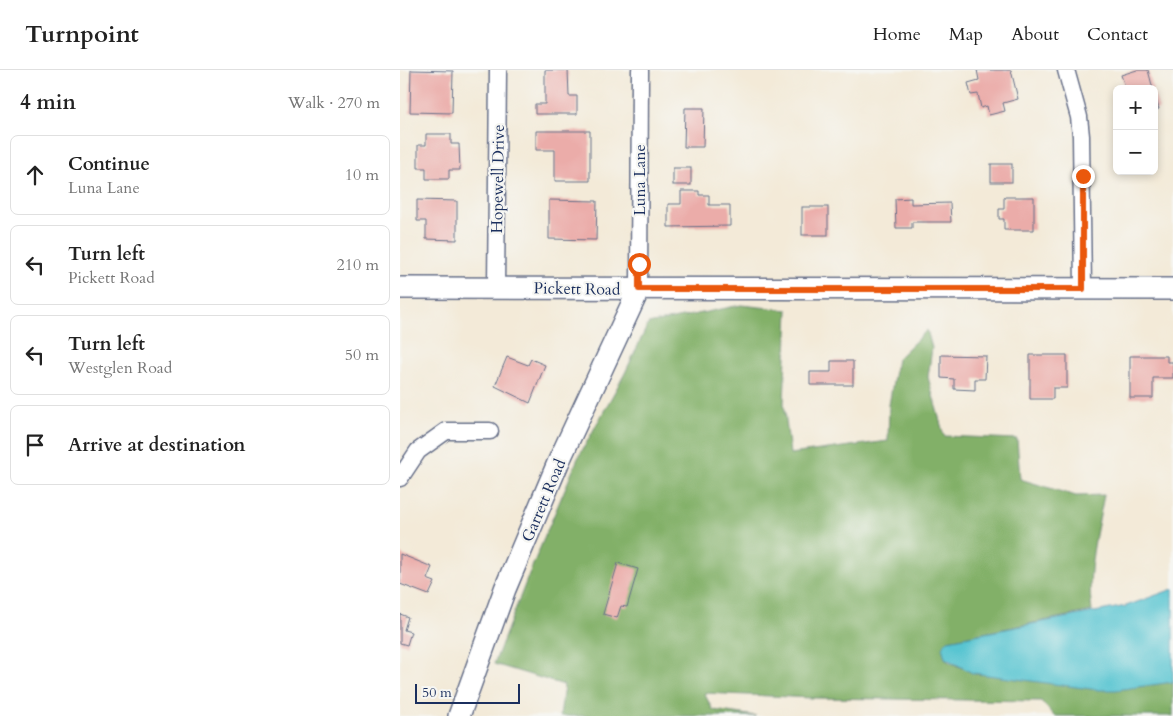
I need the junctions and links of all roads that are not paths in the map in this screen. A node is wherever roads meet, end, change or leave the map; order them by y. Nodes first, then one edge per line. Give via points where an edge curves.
1 (498, 70) edge
2 (640, 70) edge
3 (1066, 70) edge
4 (400, 288) edge
5 (496, 288) junction
6 (639, 289) junction
7 (1083, 289) junction
8 (1173, 289) edge
9 (490, 431) dead end
10 (400, 478) edge
11 (459, 716) edge

1 - 5 street, Hopewell Drive
2 - 6 street, Luna Lane
3 - 7 street via 1081,136
4 - 5 street, Pickett Road
5 - 6 street, Pickett Road
6 - 7 street, Pickett Road
6 - 11 street, Garrett Road via 561,457 505,589
7 - 8 street, Pickett Road
9 - 10 street via 446,431 418,451

